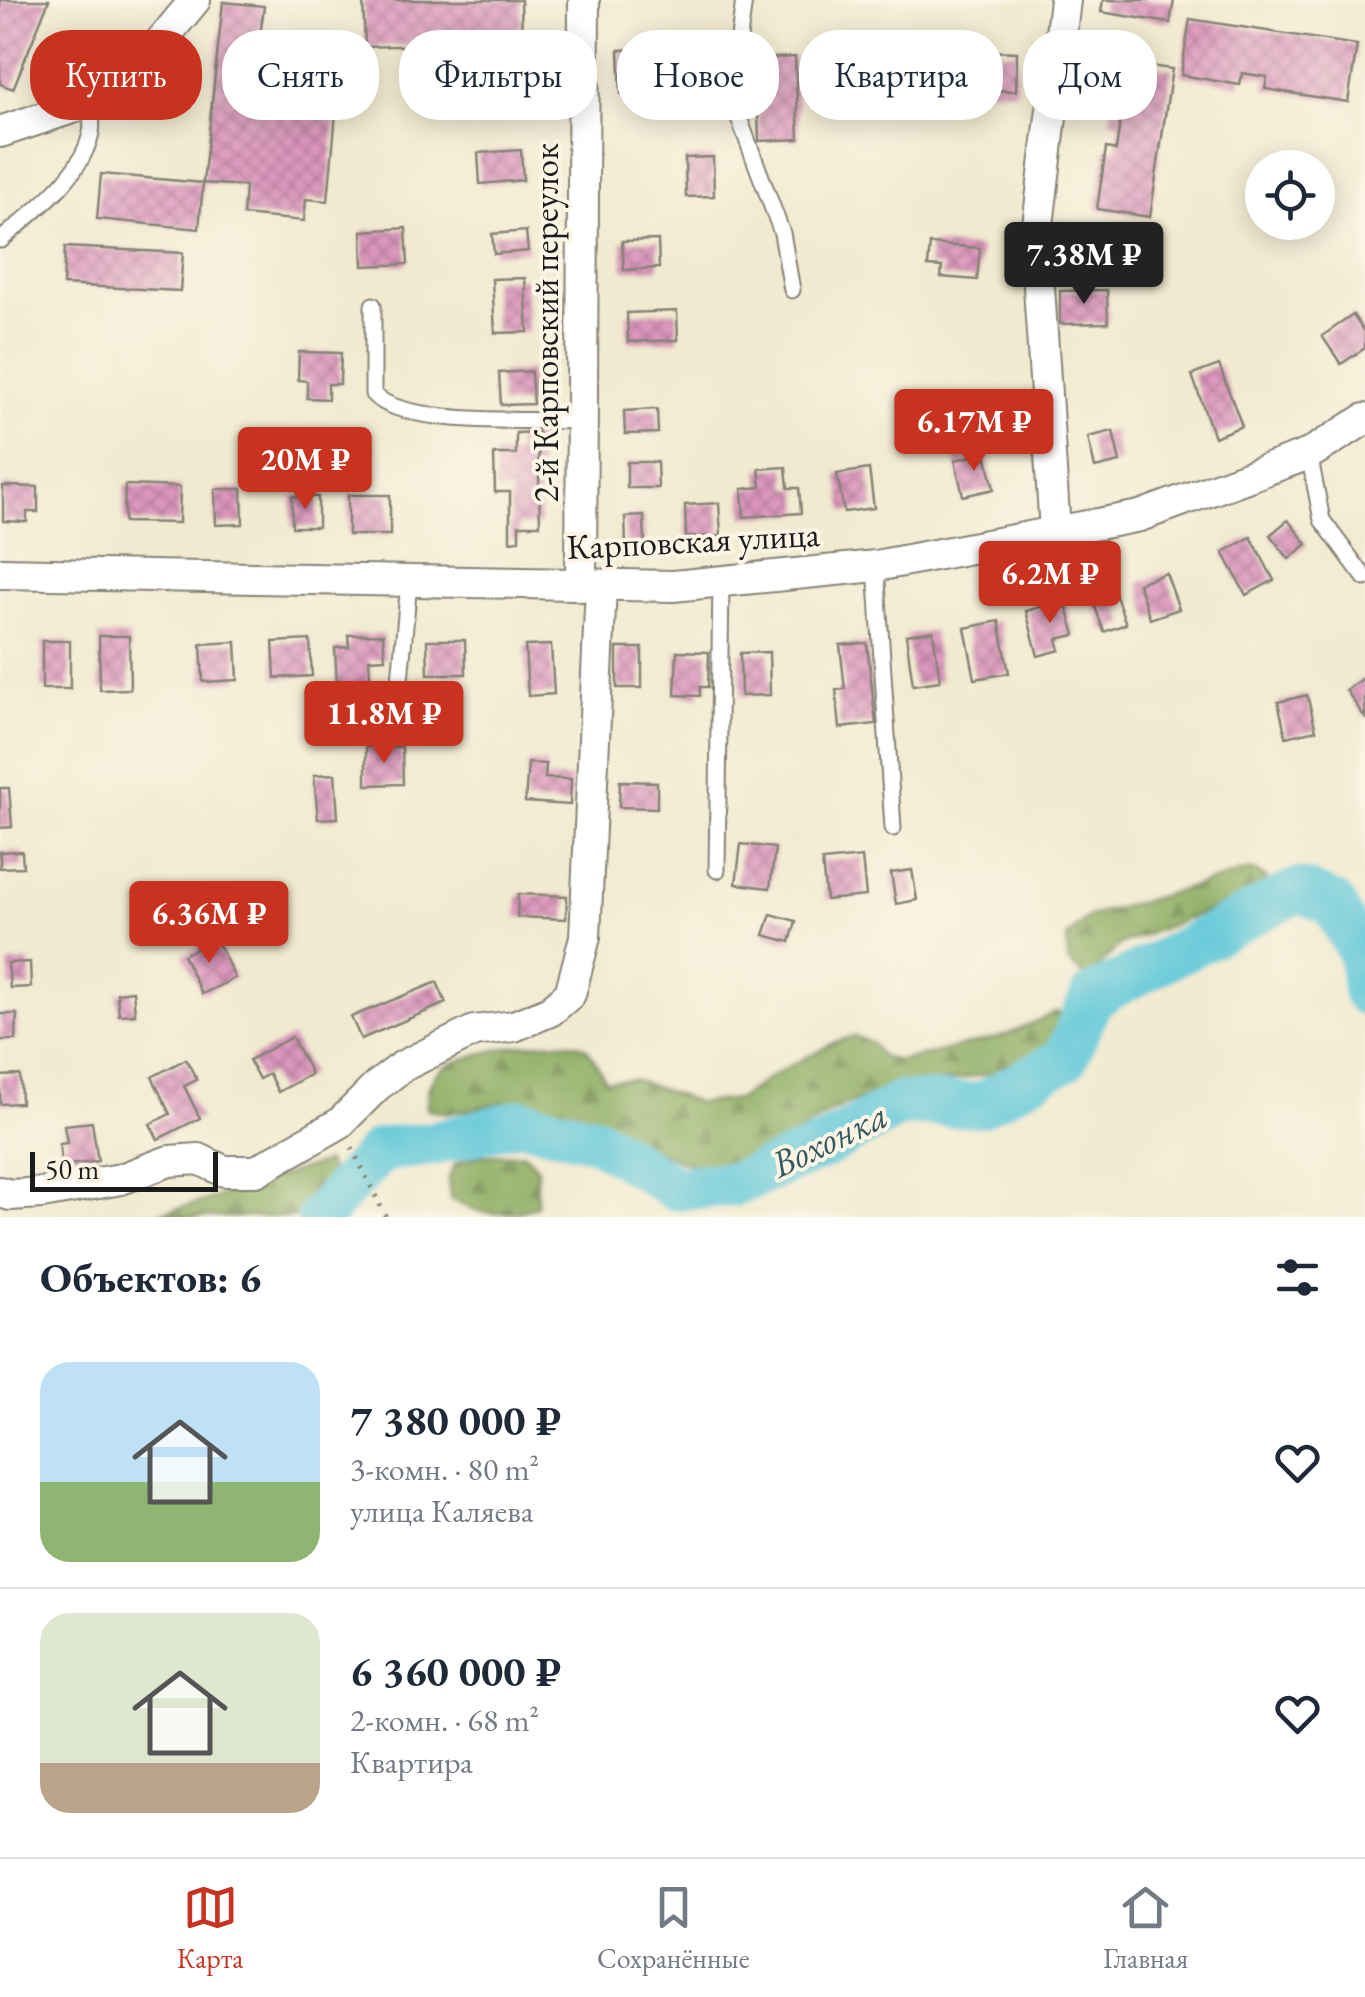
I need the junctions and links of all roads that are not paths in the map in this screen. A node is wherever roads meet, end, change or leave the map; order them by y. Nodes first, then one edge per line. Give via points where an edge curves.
1 (195, 0) edge
2 (584, 0) edge
3 (744, 0) edge
4 (1065, 0) edge
5 (170, 30) edge
6 (36, 120) edge
7 (91, 120) edge
8 (0, 132) edge
9 (1, 240) edge
10 (792, 290) dead end
11 (373, 305) dead end
12 (1365, 419) edge
13 (582, 421) junction
14 (1309, 454) junction
15 (1054, 532) junction
16 (876, 566) junction
17 (0, 573) edge
18 (1365, 578) edge
19 (409, 582) junction
20 (721, 582) junction
21 (591, 586) junction
22 (398, 702) dead end
23 (892, 828) dead end
24 (717, 870) dead end
25 (0, 1192) edge

1 - 5 street
2 - 13 street, 2-й Карповский переулок
3 - 10 lane via 736,110 782,234
4 - 15 street via 1036,242
6 - 8 street
7 - 9 lane via 78,163
11 - 13 lane via 373,394 380,401 420,416
12 - 14 street, Карповская улица
13 - 21 street, 2-й Карповский переулок
14 - 15 street, Карповская улица via 1140,516
14 - 18 lane via 1322,520
15 - 16 street, Карповская улица
16 - 20 street, Карповская улица
16 - 23 lane
17 - 19 street, Карповская улица
19 - 21 street, Карповская улица
19 - 22 lane
20 - 21 street, Карповская улица
20 - 24 lane
21 - 25 street, 2-й Карповский переулок via 585,937 570,994 550,1012 474,1031 403,1066 340,1123 256,1171 224,1172 199,1159 169,1161 74,1188

